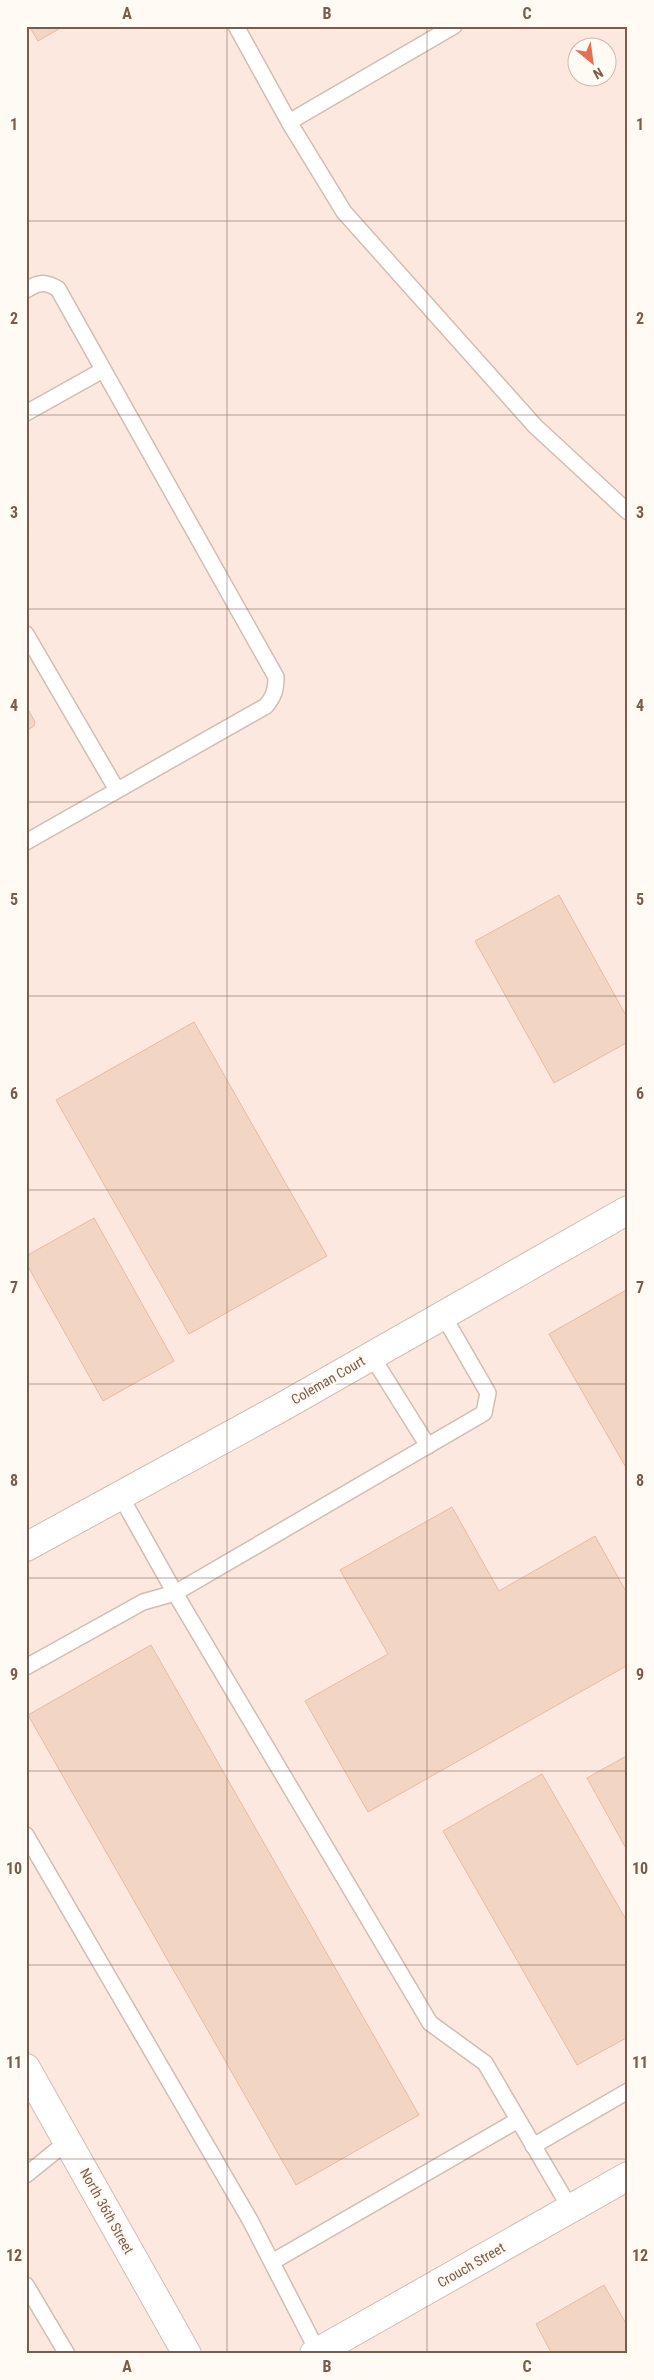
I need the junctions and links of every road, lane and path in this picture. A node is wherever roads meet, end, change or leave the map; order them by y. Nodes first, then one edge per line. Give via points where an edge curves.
1 (236, 26) edge
2 (454, 26) edge
3 (289, 122) junction
4 (26, 290) edge
5 (103, 370) junction
6 (26, 413) edge
7 (628, 512) edge
8 (26, 634) edge
9 (117, 790) junction
10 (26, 842) edge
11 (628, 1210) edge
12 (443, 1315) junction
13 (371, 1355) junction
14 (428, 1446) junction
15 (120, 1495) junction
16 (26, 1547) edge
17 (175, 1593) junction
18 (26, 1667) edge
19 (26, 1835) edge
20 (26, 2068) edge
21 (628, 2091) edge
22 (518, 2120) junction
23 (68, 2141) junction
24 (533, 2146) junction
25 (26, 2175) edge
26 (628, 2176) edge
27 (570, 2208) junction
28 (272, 2262) junction
29 (26, 2285) edge
30 (316, 2353) edge
31 (67, 2354) edge
32 (187, 2354) edge

1 - 3 lane
2 - 3 lane
3 - 7 lane via 344,212 535,426
4 - 5 lane via 39,282 58,289
5 - 6 lane
5 - 9 lane via 276,677 273,698 266,706
8 - 9 lane
9 - 10 lane
11 - 12 street, Coleman Court
12 - 13 street, Coleman Court
12 - 14 lane via 488,1393 484,1413
13 - 14 lane
13 - 15 street, Coleman Court
14 - 17 lane
15 - 16 street, Coleman Court
15 - 17 lane
17 - 18 lane via 143,1602
17 - 22 lane via 430,2023 485,2063
19 - 28 lane
20 - 23 street, North 36th Street
21 - 24 lane
22 - 24 lane
22 - 28 lane
23 - 25 lane
23 - 32 street, North 36th Street
24 - 27 lane
26 - 27 street, Crouch Street
27 - 30 street, Crouch Street
28 - 30 lane
29 - 31 lane

